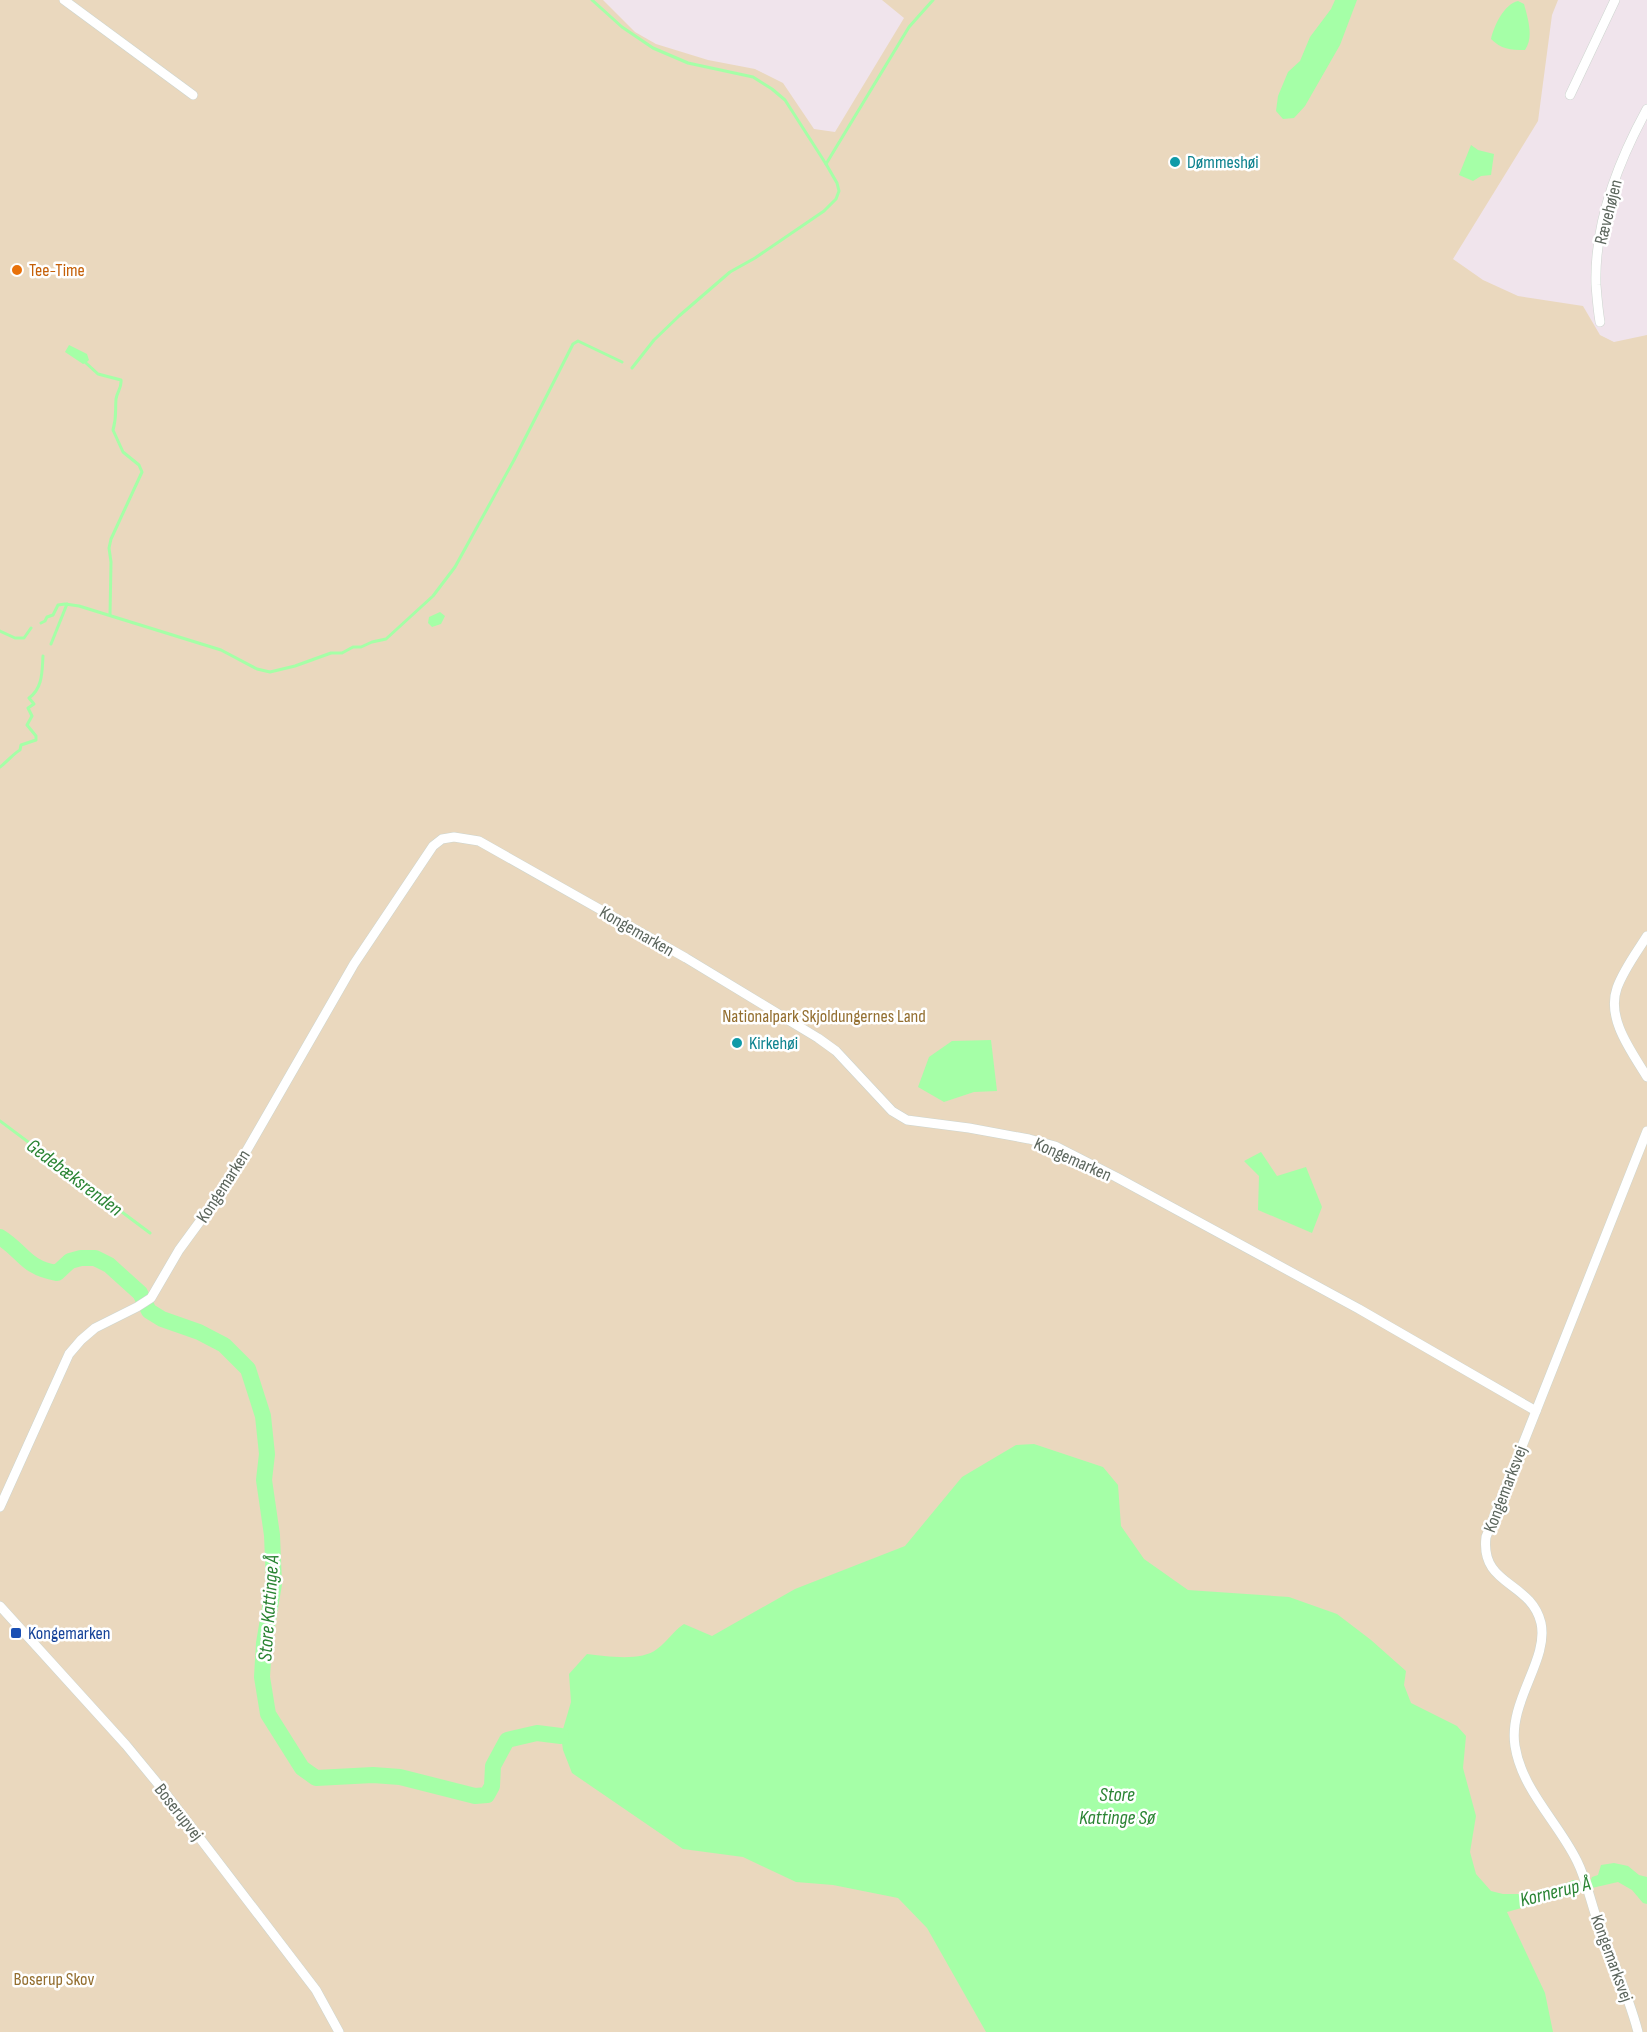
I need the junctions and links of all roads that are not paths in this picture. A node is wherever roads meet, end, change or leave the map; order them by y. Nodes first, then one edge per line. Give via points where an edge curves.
1 (64, 0) edge
2 (1615, 0) edge
3 (1570, 94) dead end
4 (193, 95) dead end
5 (1647, 109) edge
6 (1600, 322) dead end
7 (1647, 936) edge
8 (1647, 1077) edge
9 (1647, 1131) edge
10 (1536, 1411) junction
11 (0, 1507) edge
12 (0, 1606) edge
13 (339, 2032) edge
14 (1638, 2032) edge

1 - 4 street
2 - 3 street
5 - 6 street, Rævehøjen via 1629,142 1605,214 1596,284
7 - 8 street via 1616,990 1615,1006 1621,1032
9 - 10 street, Kongemarksvej
10 - 11 street, Kongemarken via 1359,1310 1055,1146 989,1131 907,1120 892,1111 836,1051 686,958 479,841 442,839 406,884 354,964 228,1184 179,1250 150,1298 95,1328 69,1354
10 - 14 street, Kongemarksvej via 1484,1551 1487,1562 1535,1608 1540,1621 1539,1650 1516,1711 1515,1745 1540,1806 1576,1858
12 - 13 street, Boserupvej via 156,1781 316,1990

